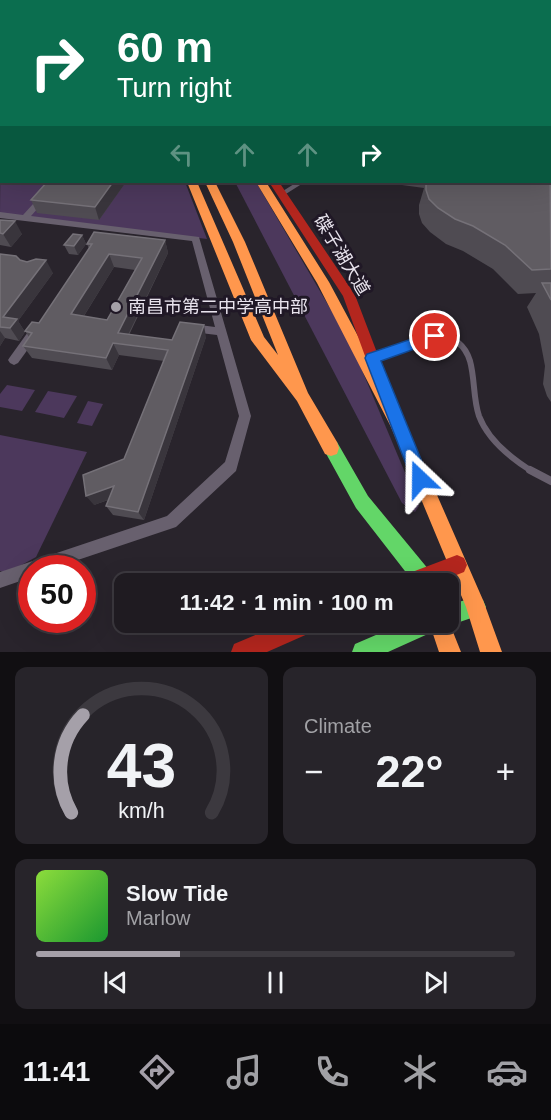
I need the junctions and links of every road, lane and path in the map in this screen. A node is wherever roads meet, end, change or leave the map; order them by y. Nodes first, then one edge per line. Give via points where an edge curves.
1 (56, 183) edge
2 (192, 183) edge
3 (210, 183) edge
4 (262, 183) edge
5 (275, 183) edge
6 (299, 183) edge
7 (282, 194) junction
8 (0, 215) edge
9 (25, 218) junction
10 (40, 322) edge
11 (182, 326) edge
12 (222, 332) junction
13 (372, 358) junction
14 (14, 360) dead end
15 (302, 396) junction
16 (395, 421) junction
17 (551, 481) edge
18 (73, 555) edge
19 (457, 566) junction
20 (418, 573) edge
21 (440, 573) edge
22 (18, 574) edge
23 (0, 580) edge
24 (476, 607) junction
25 (459, 612) edge
26 (286, 633) edge
27 (407, 633) edge
28 (443, 633) edge
29 (242, 652) edge
30 (363, 652) edge
31 (450, 652) edge
32 (491, 652) edge

1 - 9 street
2 - 15 main road via 258,340
3 - 15 main road
4 - 16 main road via 323,282
5 - 7 main road, 碟子湖大道
6 - 7 lane
7 - 13 main road, 碟子湖大道 via 349,295
8 - 9 street
9 - 12 street via 101,233 196,239
10 - 14 street
11 - 12 street
12 - 18 street via 245,416 231,466 171,522
13 - 16 main road, 碟子湖大道
13 - 17 lane via 435,336 459,342 466,351 480,417 486,427 510,455
15 - 20 main road via 362,502
16 - 19 main road, 碟子湖大道
19 - 21 main road
19 - 24 main road, 碟子湖大道
22 - 23 street
24 - 25 main road
24 - 32 main road, 碟子湖大道
26 - 29 main road
27 - 30 main road
28 - 31 main road

